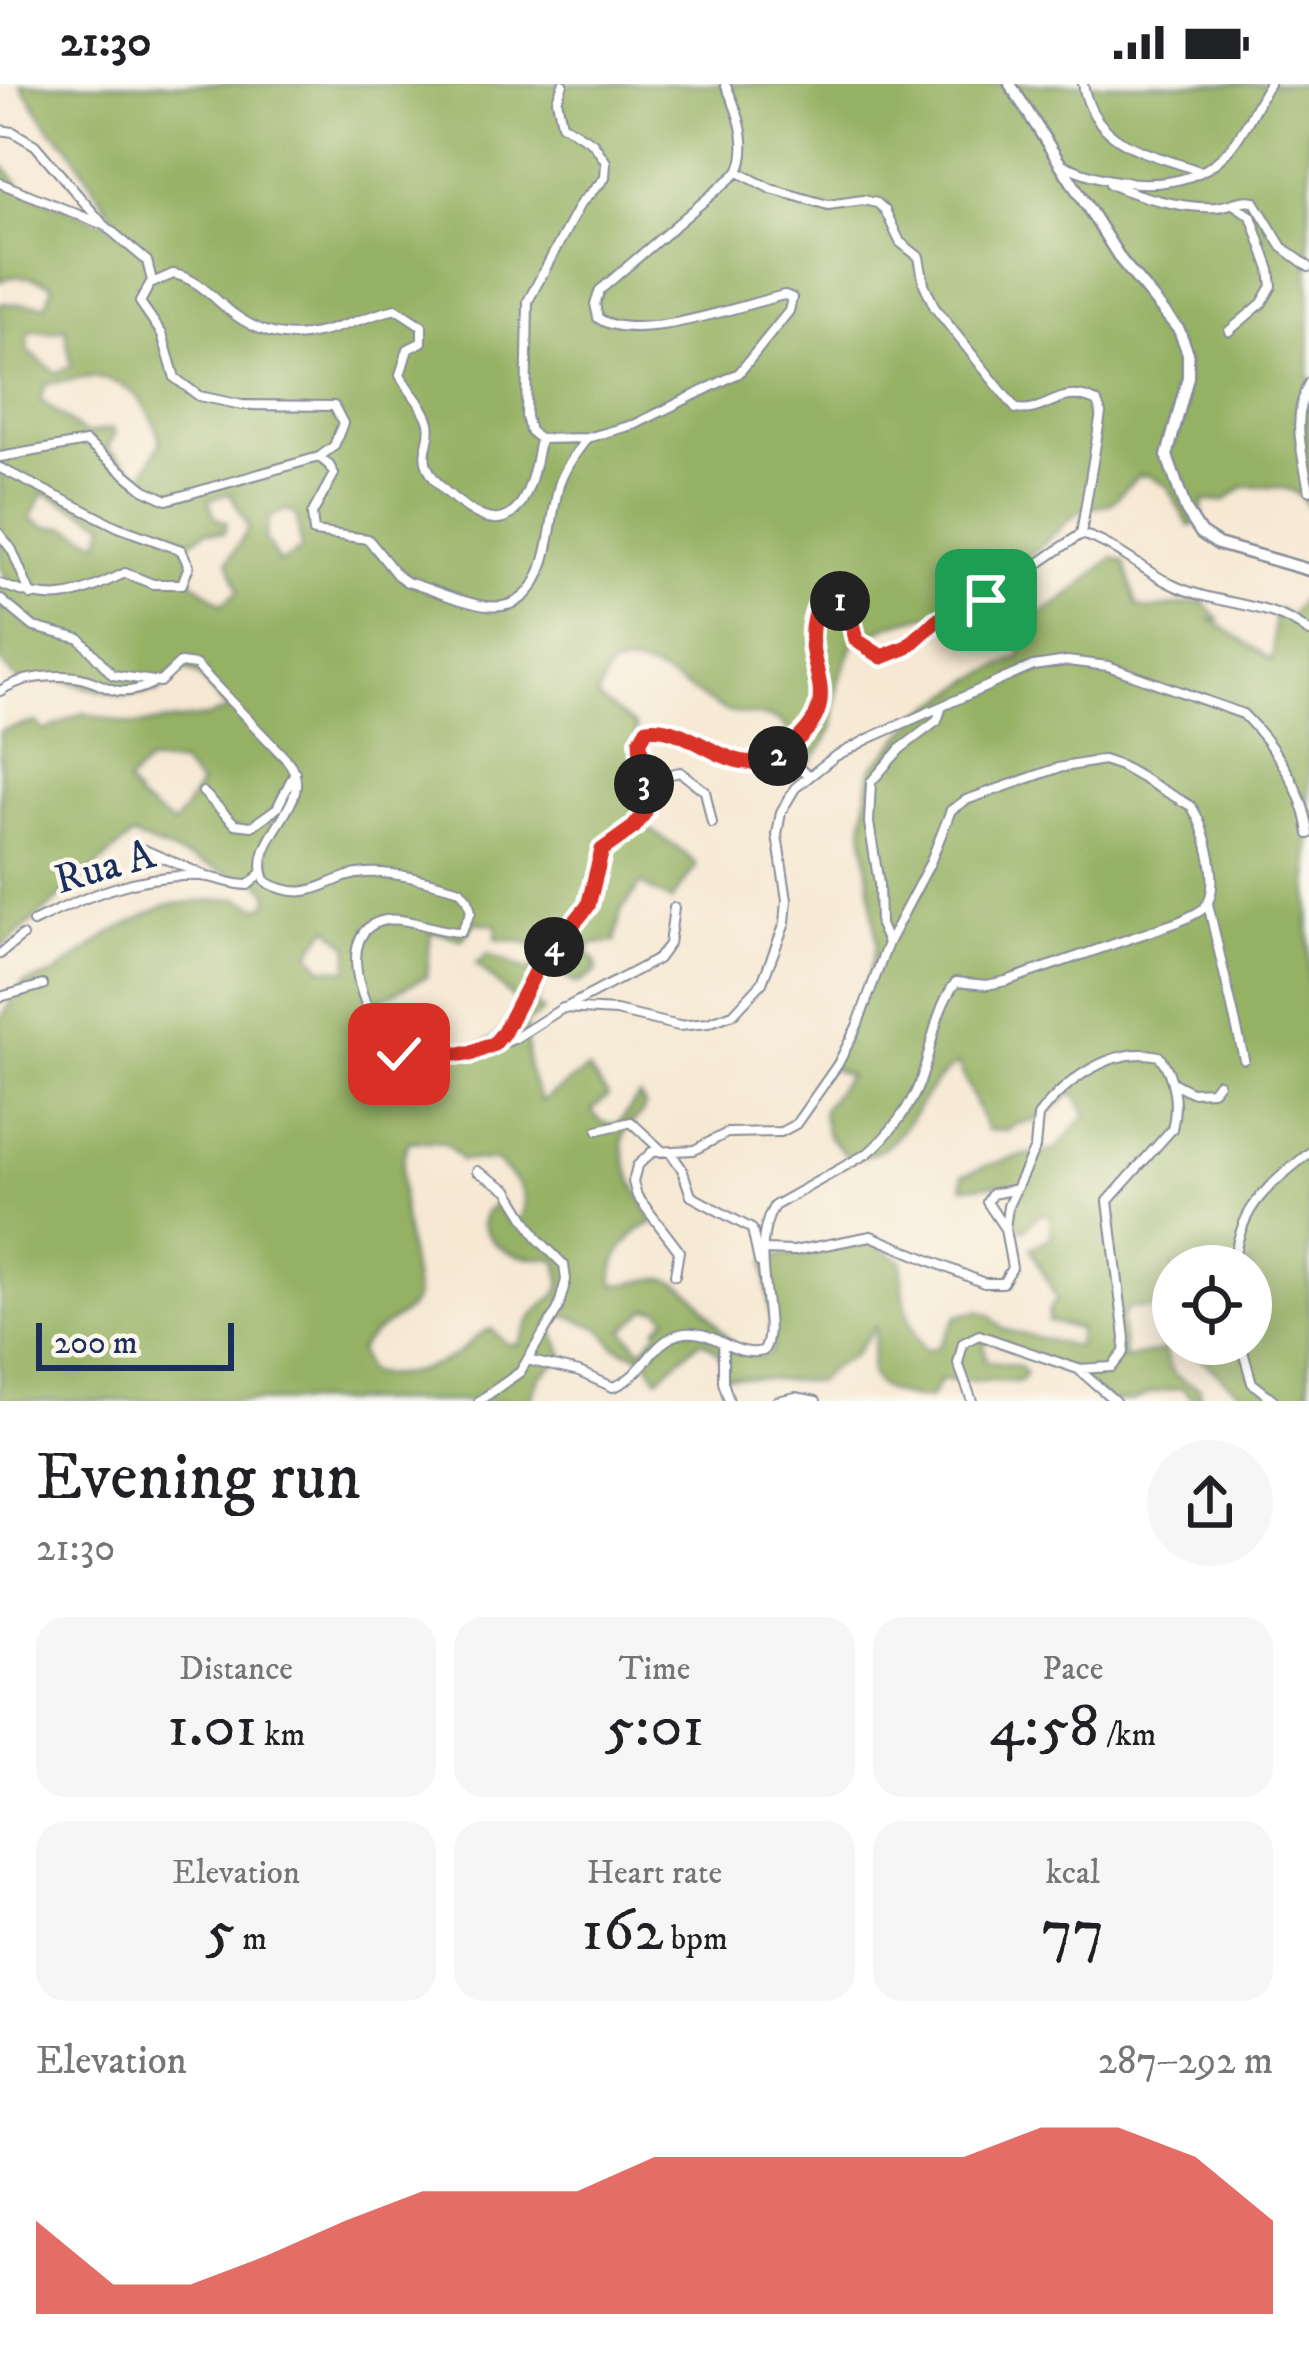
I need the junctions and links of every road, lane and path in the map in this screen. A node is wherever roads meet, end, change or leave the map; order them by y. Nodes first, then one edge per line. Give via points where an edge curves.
1 (563, 84) edge
2 (725, 84) edge
3 (1010, 84) edge
4 (1083, 84) edge
5 (1266, 84) edge
6 (0, 130) edge
7 (1061, 163) junction
8 (1200, 171) junction
9 (738, 172) junction
10 (1104, 180) junction
11 (0, 183) edge
12 (1231, 204) junction
13 (102, 224) junction
14 (1309, 267) edge
15 (152, 282) junction
16 (1229, 331) dead end
17 (1309, 383) edge
18 (1304, 403) edge
19 (587, 438) junction
20 (540, 439) junction
21 (0, 457) edge
22 (320, 457) junction
23 (0, 468) edge
24 (1309, 490) edge
25 (0, 534) edge
26 (1081, 534) junction
27 (1309, 570) edge
28 (0, 584) edge
29 (32, 596) junction
30 (0, 599) edge
31 (1309, 632) edge
32 (152, 683) junction
33 (0, 691) edge
34 (941, 708) junction
35 (777, 756) junction
36 (295, 770) junction
37 (809, 775) junction
38 (203, 792) dead end
39 (645, 812) junction
40 (712, 823) dead end
41 (1309, 834) edge
42 (135, 846) dead end
43 (261, 874) junction
44 (205, 876) junction
45 (1208, 902) junction
46 (674, 908) dead end
47 (33, 922) dead end
48 (22, 936) dead end
49 (888, 943) junction
50 (0, 954) edge
51 (43, 985) dead end
52 (0, 997) edge
53 (563, 1008) junction
54 (494, 1044) junction
55 (1244, 1059) dead end
56 (1172, 1082) junction
57 (1218, 1083) dead end
58 (598, 1130) dead end
59 (666, 1151) junction
60 (1309, 1153) edge
61 (477, 1171) dead end
62 (1014, 1190) junction
63 (1005, 1229) junction
64 (1237, 1245) edge
65 (762, 1250) junction
66 (761, 1267) junction
67 (675, 1275) dead end
68 (723, 1343) junction
69 (527, 1360) junction
70 (1247, 1365) edge
71 (1078, 1369) junction
72 (478, 1401) edge
73 (729, 1401) edge
74 (777, 1401) edge
75 (815, 1401) edge
76 (972, 1401) edge
77 (1115, 1401) edge
78 (1275, 1401) edge

1 - 20 street via 562,124 606,162 604,178 580,204 528,301 526,417
2 - 9 street via 744,148
3 - 7 street
4 - 8 street via 1097,121 1118,142
5 - 8 street via 1224,155
6 - 13 street via 35,146
7 - 10 street
7 - 27 street via 1188,353 1185,394 1166,446 1186,510 1218,544
8 - 10 street
9 - 19 street via 600,290 598,319 619,328 704,318 785,295 793,305 739,373 636,424
9 - 26 street via 828,205 881,206 900,242 920,257 935,308 1016,409 1065,395 1097,402 1102,413
10 - 12 street via 1194,206
11 - 13 street
12 - 14 street via 1254,202 1282,247
12 - 16 street via 1251,216 1272,286
13 - 15 street via 147,262
15 - 20 street via 181,275 252,325 290,336 403,311 422,326 422,341 408,349 400,369 428,421 429,471 481,517 496,520 527,497
15 - 22 street via 140,302 163,334 176,378 199,396 242,405 334,406 340,435
17 - 18 street
18 - 24 street via 1297,427
19 - 20 street
19 - 22 street via 561,479 541,576 507,605 407,582 368,539 314,532 312,514 334,474
21 - 22 street via 86,442 167,500
23 - 29 street via 187,556 182,584 124,573 71,594
25 - 29 street
26 - 31 street via 1177,587 1282,615
26 - 35 street via 986,600 882,657 856,640 848,606 817,604 811,659 822,706
28 - 29 street
30 - 32 street via 34,627 80,639 113,675
32 - 33 street via 110,691 77,677 49,677
32 - 36 street via 180,663 196,665
34 - 37 street
34 - 41 street via 1050,662 1108,666 1185,691 1243,714 1258,729 1304,803
34 - 49 street via 933,725 884,764 869,794
35 - 37 street
35 - 39 street via 739,762 667,728 647,729 640,741
36 - 38 street via 277,808 253,826 235,824
36 - 43 street via 297,791 268,839
37 - 53 street via 781,812 782,934 745,1005 687,1026
39 - 40 street via 662,776 680,772 705,791
39 - 54 street via 602,850 583,914 537,968
42 - 44 street
43 - 44 street, Rua A via 248,885
43 - 54 street via 291,891 319,891 362,873 460,890 471,912 461,932 383,920 354,950 356,974 380,1035 399,1054 460,1055
44 - 47 street, Rua A via 125,884
45 - 49 street via 1207,842 1191,806 1103,760 955,806
45 - 55 street
45 - 65 street via 1178,922 1006,981 960,980 938,1018 918,1088 881,1142 774,1206
46 - 53 street via 669,944 658,958
48 - 50 street, Rua A
49 - 59 street via 838,1064 796,1124
51 - 52 street
53 - 54 street
56 - 57 street via 1197,1093
56 - 62 street via 1153,1054 1082,1072 1038,1116 1036,1144
56 - 71 street via 1172,1130 1108,1201 1124,1352 1112,1367
58 - 59 street via 631,1122
59 - 66 street via 691,1196 752,1229
59 - 67 street via 642,1158 633,1182 680,1251
60 - 64 street via 1253,1202
61 - 69 street via 508,1190 564,1265 558,1309
62 - 63 street
62 - 63 street via 987,1202
63 - 65 street via 1012,1268 993,1285 871,1237
65 - 66 street
66 - 68 street via 769,1343 745,1353
68 - 69 street via 679,1334 613,1387
68 - 73 street
69 - 72 street
70 - 78 street via 1252,1383
71 - 76 street via 979,1335 957,1357
71 - 77 street
74 - 75 street

